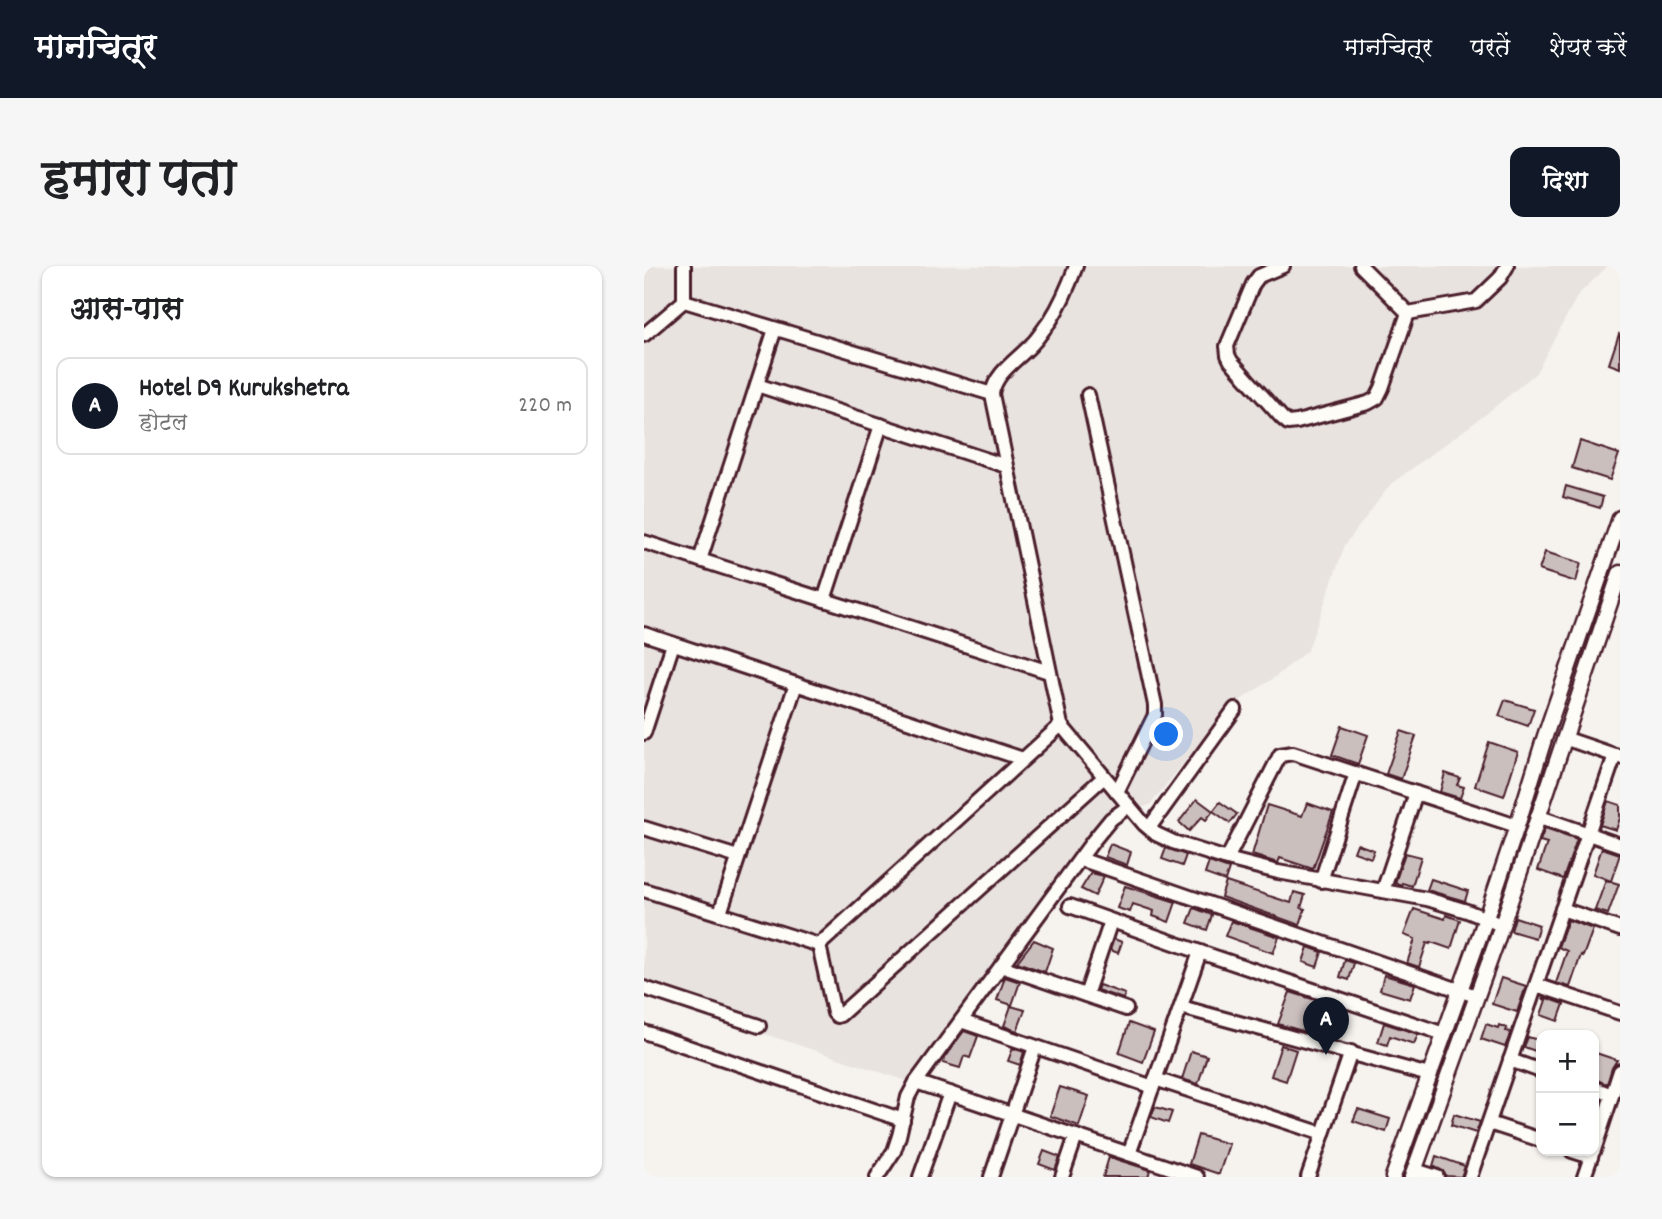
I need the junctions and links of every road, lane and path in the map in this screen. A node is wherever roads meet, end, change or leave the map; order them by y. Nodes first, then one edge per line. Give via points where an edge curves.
1 (684, 266) edge
2 (1076, 266) edge
3 (1283, 266) edge
4 (1362, 266) edge
5 (1507, 266) edge
6 (684, 301) junction
7 (1408, 313) junction
8 (775, 329) junction
9 (644, 335) edge
10 (757, 385) junction
11 (992, 394) junction
12 (1088, 395) dead end
13 (880, 425) junction
14 (1006, 466) junction
15 (1620, 518) edge
16 (644, 542) edge
17 (700, 560) junction
18 (1620, 573) edge
19 (824, 600) junction
20 (644, 634) edge
21 (673, 643) junction
22 (1049, 672) junction
23 (796, 684) junction
24 (1235, 709) dead end
25 (1060, 724) junction
26 (644, 733) edge
27 (1563, 738) junction
28 (1618, 756) edge
29 (1023, 759) junction
30 (1356, 773) junction
31 (1104, 777) junction
32 (1117, 792) junction
33 (1416, 793) junction
34 (1129, 806) junction
35 (1537, 816) junction
36 (1517, 826) junction
37 (644, 828) edge
38 (1149, 828) junction
39 (1588, 834) junction
40 (1620, 845) edge
41 (738, 857) junction
42 (1080, 859) junction
43 (1227, 859) junction
44 (1321, 881) junction
45 (644, 890) edge
46 (1383, 891) junction
47 (1070, 906) dead end
48 (1562, 909) junction
49 (720, 913) junction
50 (1486, 918) junction
51 (1111, 921) junction
52 (1502, 925) junction
53 (1620, 929) edge
54 (819, 945) junction
55 (1200, 952) junction
56 (1001, 966) junction
57 (1536, 985) junction
58 (644, 988) edge
59 (1460, 990) junction
60 (1086, 995) junction
61 (1476, 996) junction
62 (1181, 1007) junction
63 (1126, 1009) dead end
64 (1620, 1013) edge
65 (961, 1021) junction
66 (759, 1026) dead end
67 (644, 1032) edge
68 (1444, 1034) junction
69 (1035, 1047) junction
70 (1351, 1052) junction
71 (1510, 1060) junction
72 (1536, 1069) edge
73 (1620, 1071) edge
74 (1429, 1075) junction
75 (916, 1082) junction
76 (1154, 1083) junction
77 (950, 1093) junction
78 (1614, 1098) edge
79 (1012, 1114) junction
80 (903, 1120) junction
81 (1489, 1123) junction
82 (1323, 1134) junction
83 (1076, 1136) junction
84 (1599, 1137) edge
85 (1536, 1138) edge
86 (1129, 1154) junction
87 (1592, 1156) edge
88 (1413, 1173) edge
89 (877, 1177) edge
90 (920, 1177) edge
91 (991, 1177) edge
92 (1062, 1177) edge
93 (1197, 1177) edge
94 (1307, 1177) edge
95 (1393, 1177) edge
96 (1437, 1177) edge
97 (1470, 1177) edge
98 (1584, 1177) edge

1 - 6 street
2 - 11 street via 1049,321 998,378
3 - 7 street via 1252,284 1227,345 1231,361 1288,423 1377,398
4 - 7 street
5 - 7 street via 1476,301
6 - 8 street
6 - 9 street
8 - 10 street
8 - 11 street
10 - 13 street
10 - 17 street
11 - 14 street
12 - 32 street via 1155,705 1155,715
13 - 14 street
13 - 19 street
14 - 22 street
15 - 36 main road
16 - 17 street
17 - 19 street
18 - 27 main road
19 - 22 street
20 - 21 street
21 - 23 street
21 - 26 street
22 - 25 street
23 - 29 street
23 - 41 street
24 - 38 street
25 - 29 street
25 - 31 street
27 - 28 street
27 - 35 main road
28 - 39 street
29 - 54 street
30 - 33 street
30 - 43 street via 1293,753 1280,755
30 - 44 street
31 - 32 street
31 - 54 street via 837,1016
32 - 34 street
33 - 36 street
33 - 46 street
34 - 38 street
34 - 42 street via 1111,819
35 - 39 street
35 - 52 main road
36 - 50 main road
37 - 41 street
38 - 43 street via 1173,842
39 - 40 street
39 - 48 street
41 - 49 street
42 - 56 street
42 - 59 street
43 - 44 street
44 - 46 street
45 - 49 street
46 - 50 street
47 - 51 street
48 - 53 street
48 - 57 street
49 - 54 street
50 - 52 street
50 - 59 main road
51 - 55 street
51 - 60 street
52 - 61 main road
55 - 62 street
55 - 68 street
56 - 60 street
56 - 65 street
57 - 64 street
57 - 71 street
58 - 66 street
59 - 61 street
59 - 68 main road
60 - 63 street
61 - 88 main road
62 - 70 street
62 - 76 street
65 - 69 street
65 - 75 street
67 - 80 street
68 - 74 main road
69 - 76 street
69 - 79 street
70 - 74 street
70 - 82 street
71 - 72 street
71 - 81 street
73 - 78 street
74 - 95 main road
75 - 77 street
75 - 80 street
76 - 82 street
76 - 86 street
77 - 79 street
77 - 90 street
78 - 84 street
79 - 83 street
79 - 91 street
80 - 89 street via 894,1151
81 - 85 street
81 - 97 street
82 - 94 street
83 - 86 street
83 - 92 street
86 - 93 street
87 - 98 street
88 - 96 street

